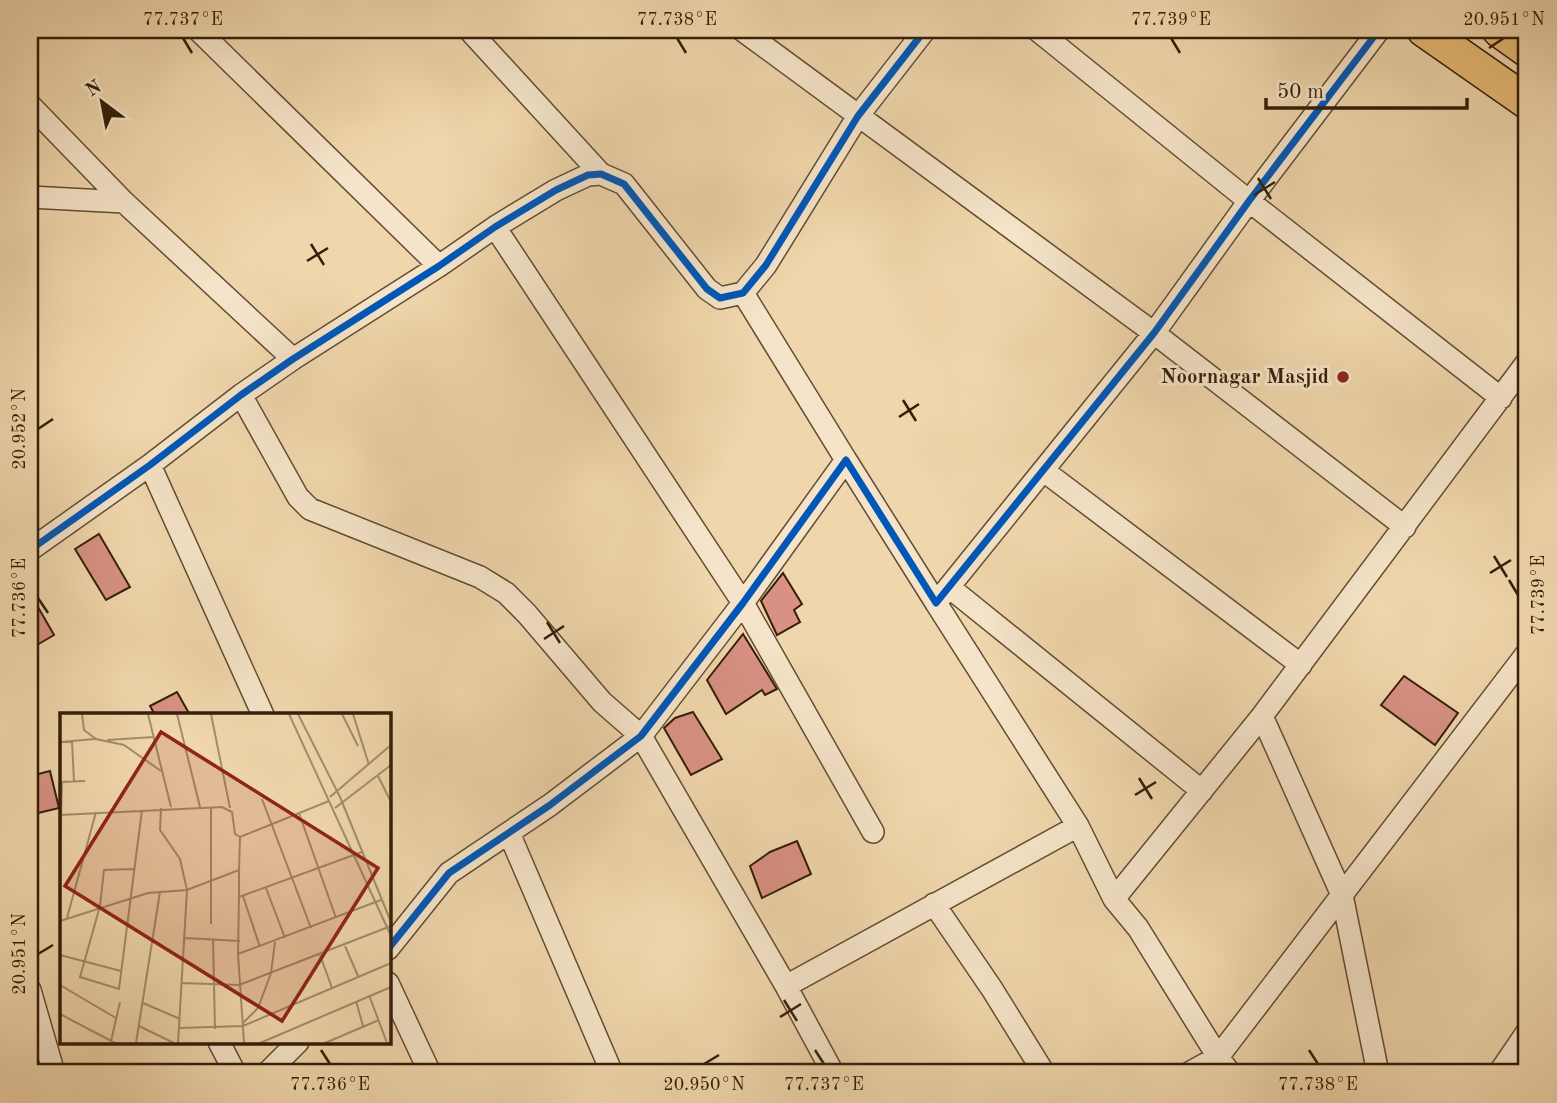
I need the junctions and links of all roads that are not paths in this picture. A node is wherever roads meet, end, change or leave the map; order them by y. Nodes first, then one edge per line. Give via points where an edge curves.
1 (198, 30) edge
2 (742, 30) edge
3 (925, 30) edge
4 (1037, 30) edge
5 (1380, 30) edge
6 (1423, 30) edge
7 (1499, 30) edge
8 (480, 34) edge
9 (1527, 50) edge
10 (1527, 102) edge
11 (30, 104) edge
12 (858, 116) junction
13 (601, 174) junction
14 (30, 197) edge
15 (1250, 201) junction
16 (124, 202) junction
17 (495, 227) junction
18 (439, 266) junction
19 (743, 293) junction
20 (1154, 333) junction
21 (293, 359) junction
22 (1527, 362) edge
23 (241, 396) junction
24 (1501, 397) junction
25 (846, 460) junction
26 (150, 465) junction
27 (1044, 471) junction
28 (1405, 527) junction
29 (30, 550) edge
30 (943, 595) junction
31 (743, 603) junction
32 (1527, 653) edge
33 (1301, 665) junction
34 (262, 713) edge
35 (1262, 716) junction
36 (641, 736) junction
37 (1202, 791) junction
38 (1078, 826) junction
39 (873, 832) dead end
40 (509, 833) junction
41 (1342, 895) junction
42 (1114, 899) junction
43 (934, 904) junction
44 (390, 947) edge
45 (786, 986) junction
46 (390, 987) edge
47 (30, 990) edge
48 (1527, 1032) edge
49 (220, 1044) edge
50 (296, 1044) edge
51 (1224, 1065) edge
52 (54, 1073) edge
53 (235, 1073) edge
54 (267, 1073) edge
55 (430, 1073) edge
56 (612, 1073) edge
57 (833, 1073) edge
58 (1044, 1073) edge
59 (1189, 1073) edge
60 (1378, 1073) edge
61 (1499, 1073) edge

1 - 18 street
2 - 12 street
3 - 12 street
4 - 15 street
5 - 15 street
6 - 10 main road
7 - 9 main road
8 - 13 street
11 - 16 street
12 - 19 street via 766,265
12 - 20 street
13 - 17 street via 556,190
13 - 19 street via 624,184 707,289 720,298
14 - 16 street
15 - 20 street
15 - 24 street
16 - 21 street
17 - 18 street
17 - 31 street
18 - 21 street
19 - 25 street
20 - 27 street
20 - 28 street
21 - 23 street
22 - 24 street
23 - 26 street
23 - 36 street via 298,497 310,509 480,577 506,593 602,702
24 - 28 street
25 - 30 street
25 - 31 street
26 - 29 street
26 - 34 street
27 - 30 street
27 - 33 street
28 - 33 street
30 - 37 street
30 - 38 street
31 - 36 street
31 - 39 street
32 - 41 street
33 - 35 street
35 - 37 street
35 - 41 street
36 - 40 street
36 - 45 street
37 - 42 street
38 - 42 street
38 - 43 street
40 - 44 street via 449,873
40 - 56 street
41 - 51 street
41 - 60 street
42 - 51 street via 1138,928
43 - 45 street
43 - 58 street
45 - 57 street
46 - 55 street
47 - 52 street
48 - 61 street
49 - 53 street
50 - 54 street
51 - 59 street

